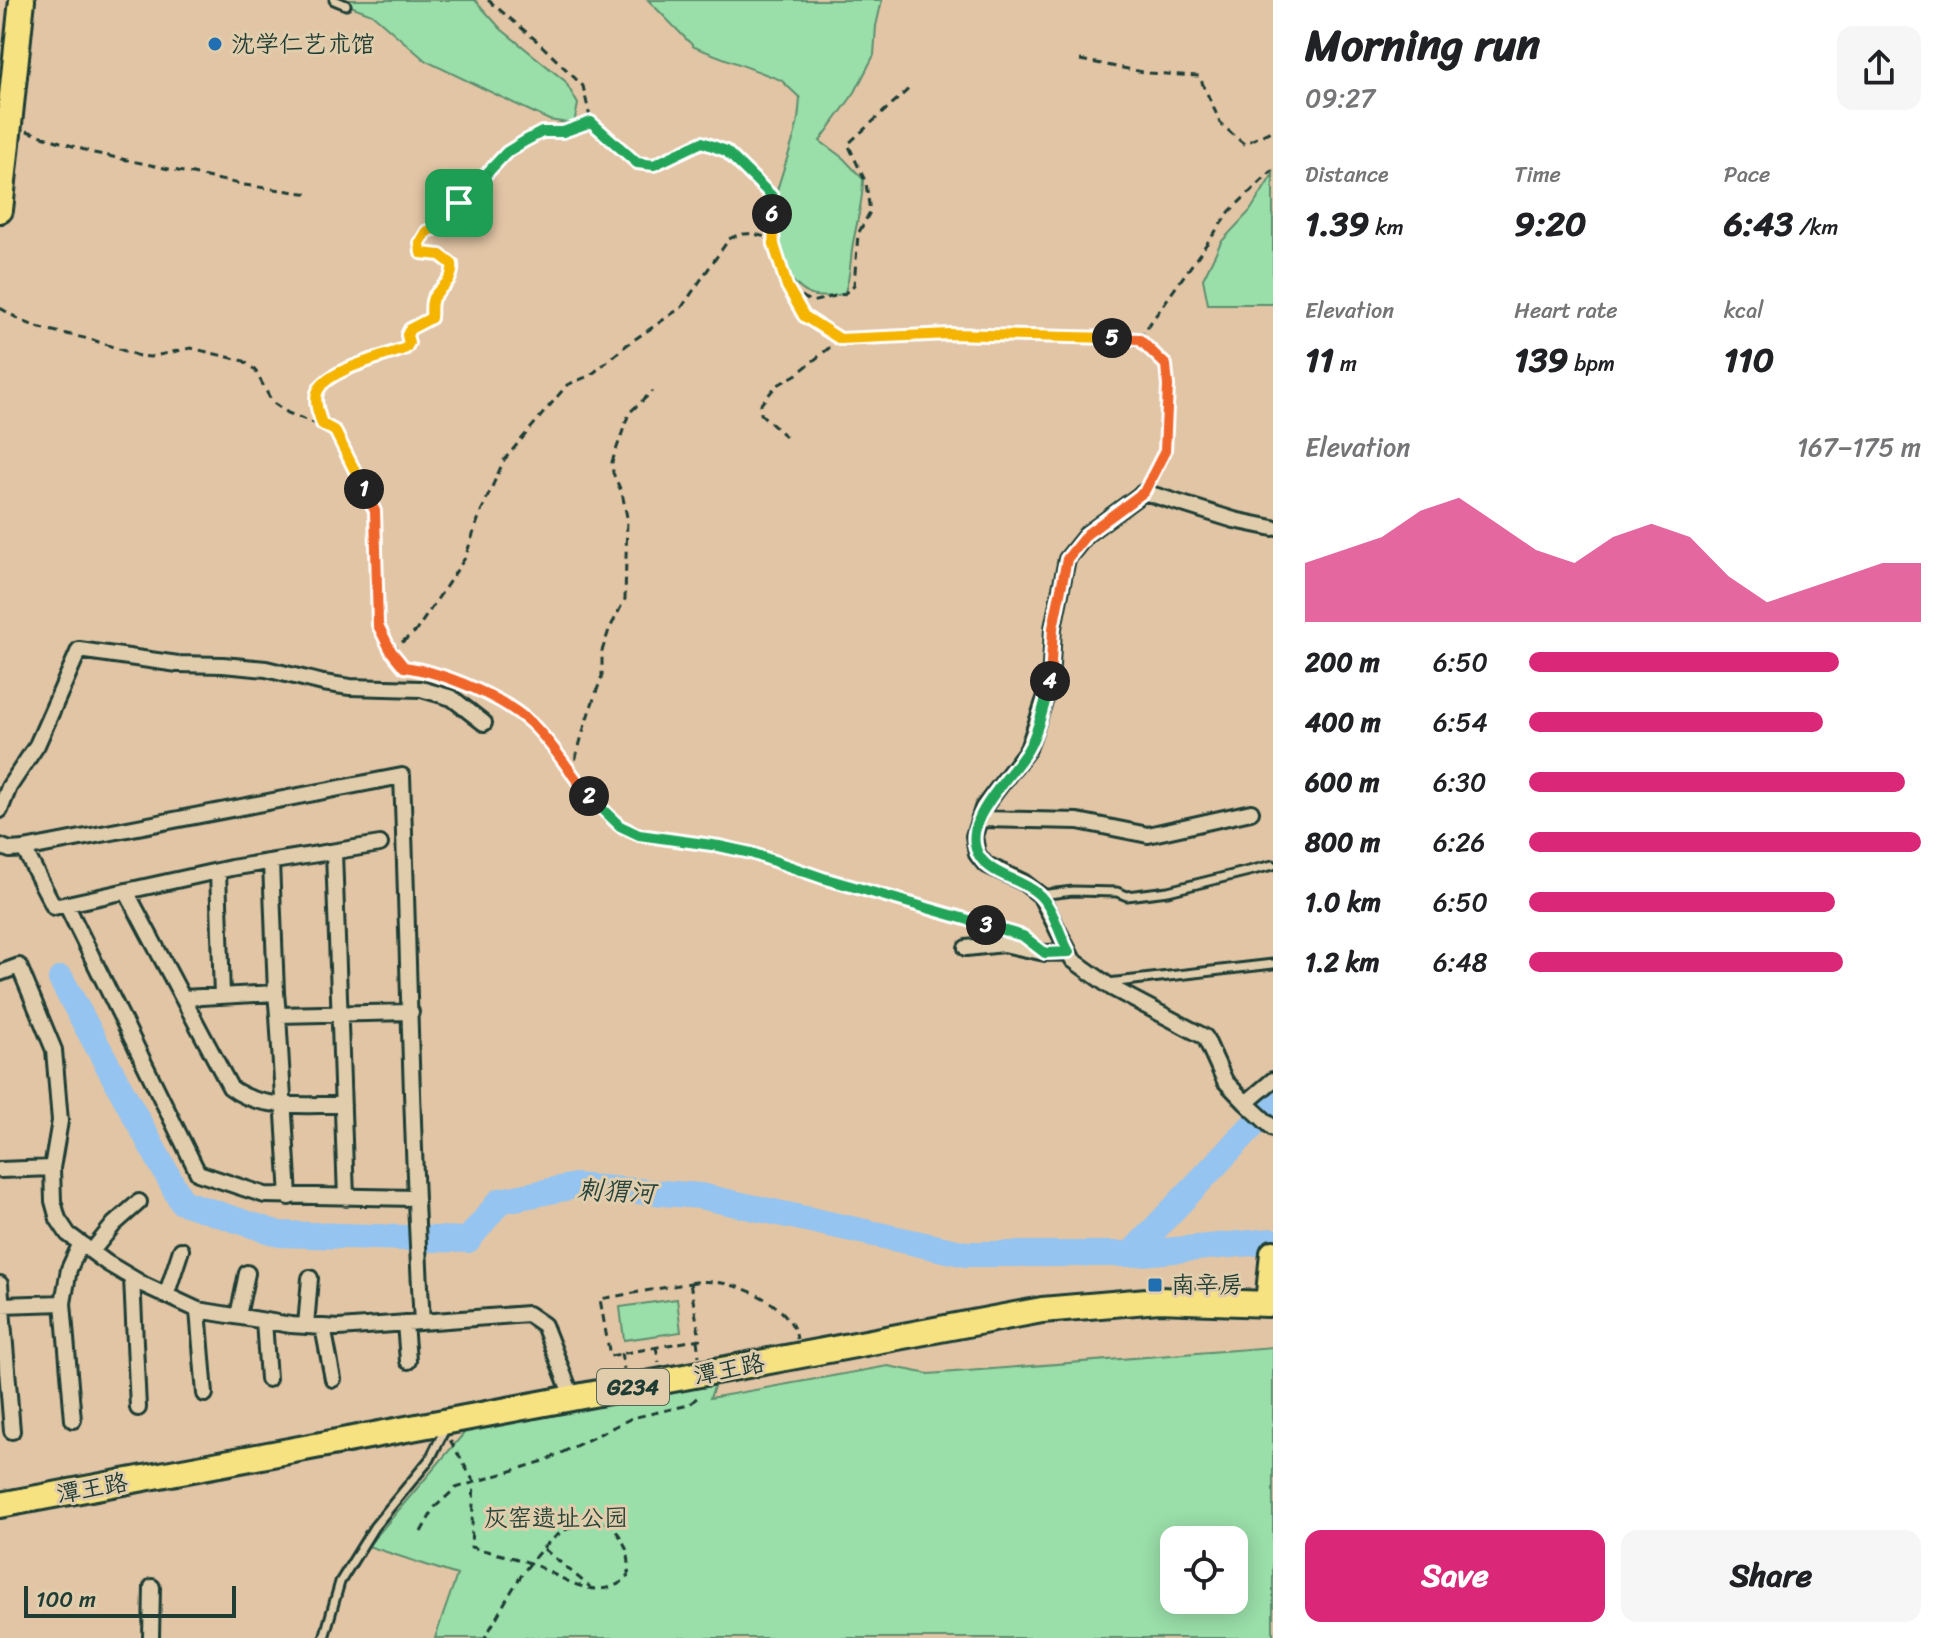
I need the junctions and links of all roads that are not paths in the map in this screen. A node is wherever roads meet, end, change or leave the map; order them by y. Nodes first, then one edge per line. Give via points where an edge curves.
1 (22, 0) edge
2 (334, 0) edge
3 (346, 5) dead end
4 (7, 73) edge
5 (0, 210) edge
6 (1273, 528) edge
7 (484, 723) dead end
8 (0, 810) edge
9 (1251, 812) dead end
10 (980, 819) junction
11 (380, 844) dead end
12 (0, 846) edge
13 (24, 849) junction
14 (334, 852) junction
15 (271, 862) junction
16 (1273, 865) edge
17 (218, 871) junction
18 (126, 891) junction
19 (1040, 895) junction
20 (66, 904) junction
21 (966, 948) dead end
22 (1069, 952) junction
23 (1273, 964) edge
24 (0, 973) edge
25 (1106, 983) junction
26 (276, 993) junction
27 (222, 996) junction
28 (183, 998) junction
29 (411, 1012) junction
30 (340, 1014) junction
31 (278, 1015) junction
32 (1273, 1080) edge
33 (283, 1103) junction
34 (1247, 1104) junction
35 (343, 1105) junction
36 (1273, 1128) edge
37 (52, 1168) junction
38 (0, 1170) edge
39 (289, 1197) junction
40 (346, 1198) junction
41 (415, 1198) junction
42 (139, 1202) dead end
43 (86, 1247) junction
44 (181, 1250) dead end
45 (1272, 1262) edge
46 (247, 1273) dead end
47 (132, 1278) junction
48 (310, 1278) dead end
49 (0, 1284) edge
50 (166, 1296) junction
51 (63, 1303) junction
52 (1, 1305) edge
53 (198, 1310) junction
54 (238, 1316) junction
55 (264, 1321) junction
56 (422, 1322) junction
57 (405, 1323) junction
58 (306, 1326) junction
59 (323, 1327) junction
60 (408, 1361) dead end
61 (268, 1379) dead end
62 (333, 1379) dead end
63 (205, 1394) dead end
64 (573, 1399) junction
65 (138, 1408) dead end
66 (73, 1420) dead end
67 (445, 1427) junction
68 (12, 1431) dead end
69 (0, 1505) edge
70 (152, 1587) dead end
71 (151, 1638) edge
72 (324, 1638) edge

1 - 4 highway
2 - 3 lane
4 - 5 highway via 9,125
6 - 10 street via 1144,492 1087,534 1067,559 1053,628 1050,684 1028,749
7 - 8 street via 452,698 421,689 350,687 266,669 79,650 37,745
9 - 10 street via 1148,835 1078,821
10 - 19 street via 974,836 977,854 985,864
11 - 14 street
12 - 13 street
13 - 20 street via 54,907
13 - 29 street via 402,776
14 - 15 street
14 - 30 street
15 - 17 street
15 - 26 street
16 - 19 lane via 1168,891
17 - 18 street
17 - 27 street
18 - 20 street
18 - 28 street
19 - 22 street
20 - 39 street via 198,1173 265,1195
21 - 22 street via 1004,944
22 - 25 street
23 - 25 lane
24 - 37 street via 19,966 54,1050 60,1121
25 - 34 street via 1205,1037 1225,1081
26 - 27 street
26 - 31 street
27 - 28 street
28 - 33 street via 230,1087 242,1097
29 - 30 street
29 - 41 street
30 - 31 street
30 - 35 street
31 - 33 street
32 - 34 street
33 - 35 street
33 - 39 street
34 - 36 street
35 - 40 street
37 - 38 street
37 - 43 street via 58,1219
39 - 40 street
40 - 41 street
41 - 56 street
42 - 43 street
43 - 47 street
43 - 51 street via 69,1269
44 - 50 street
45 - 64 highway, 潭王路 / G234 via 1268,1304 1159,1300 1042,1310
46 - 54 street
47 - 50 street
47 - 65 street
48 - 58 street
49 - 52 street
50 - 53 street
51 - 52 street
51 - 66 street
52 - 68 street
53 - 54 street
53 - 63 street
54 - 55 street
55 - 58 street
55 - 61 street
56 - 57 street
56 - 64 street via 528,1314 544,1325
57 - 59 street
57 - 60 street
58 - 59 street
59 - 62 street
64 - 67 highway, 潭王路 / G234
67 - 69 highway, 潭王路 / G234
67 - 72 lane via 430,1459 374,1527 340,1582
70 - 71 street

